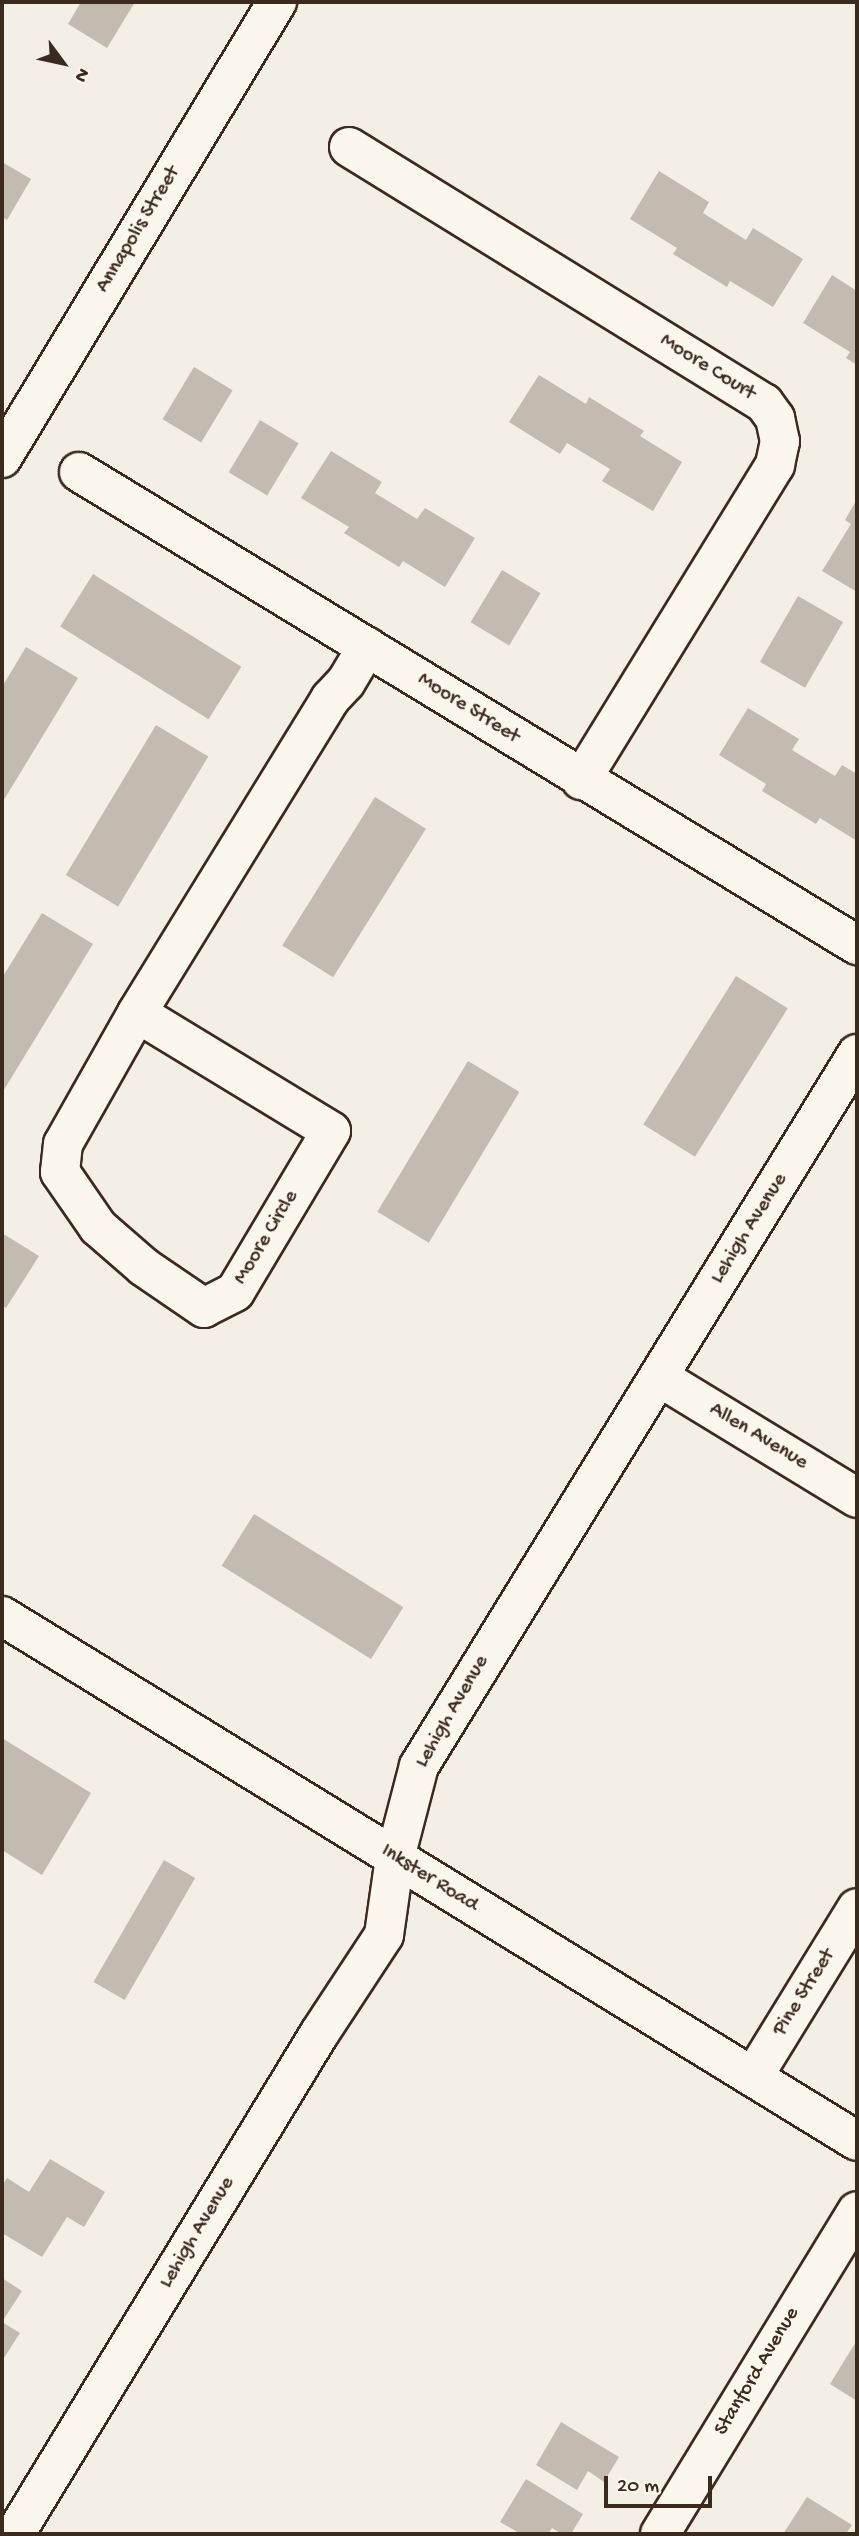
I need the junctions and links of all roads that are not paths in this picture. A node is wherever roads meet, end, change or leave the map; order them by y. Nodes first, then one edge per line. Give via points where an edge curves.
1 (277, 2) edge
2 (349, 147) dead end
3 (2, 458) edge
4 (79, 472) dead end
5 (368, 647) junction
6 (581, 780) junction
7 (857, 945) edge
8 (137, 1013) junction
9 (857, 1054) edge
10 (659, 1377) junction
11 (857, 1498) edge
12 (2, 1616) edge
13 (395, 1858) junction
14 (857, 1908) edge
15 (752, 2077) junction
16 (857, 2141) edge
17 (857, 2211) edge
18 (15, 2534) edge
19 (660, 2534) edge

1 - 3 street, Annapolis Street
2 - 6 street, Moore Court via 764,403 775,418 780,442 775,465
4 - 5 street, Moore Street
5 - 6 street, Moore Street
5 - 8 street, Moore Circle via 330,699
6 - 7 street, Moore Street
8 - 8 street, Moore Circle via 331,1131 235,1292 204,1308 144,1267 98,1227 60,1172 63,1144
9 - 10 street, Lehigh Avenue
10 - 11 street, Allen Avenue
10 - 13 street, Lehigh Avenue via 419,1766
12 - 13 street, Inkster Road
13 - 15 street, Inkster Road
13 - 18 street, Lehigh Avenue via 384,1935
14 - 15 street, Pine Street
15 - 16 street, Inkster Road
17 - 19 street, Stanford Avenue

